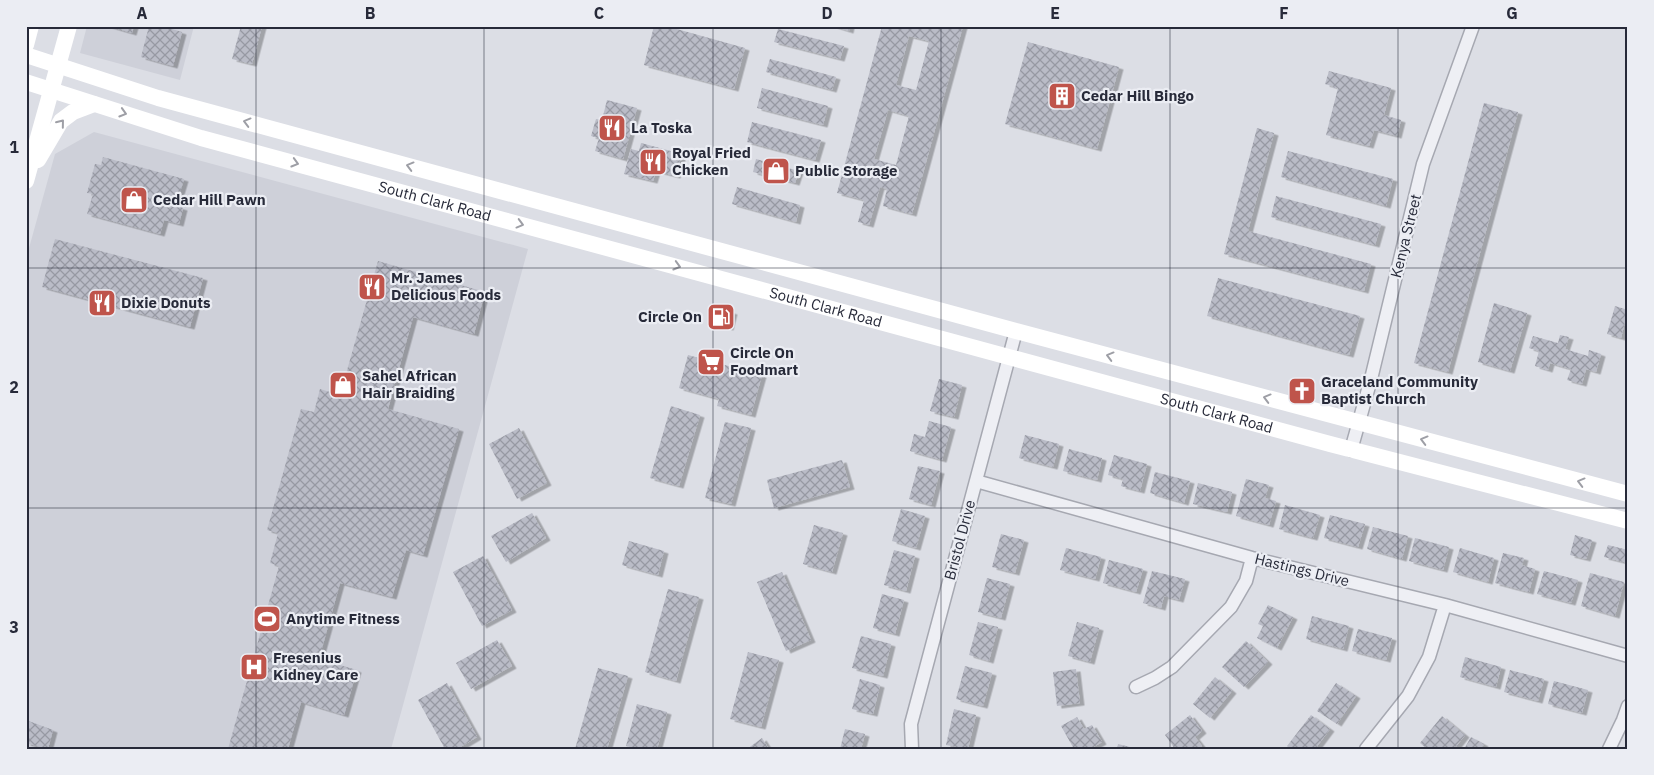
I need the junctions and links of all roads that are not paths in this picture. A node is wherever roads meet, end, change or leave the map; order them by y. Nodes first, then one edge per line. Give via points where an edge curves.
1 (31, 26) edge
2 (69, 26) edge
3 (1473, 26) edge
4 (26, 45) edge
5 (26, 55) edge
6 (58, 66) junction
7 (26, 82) edge
8 (52, 91) junction
9 (94, 104) junction
10 (268, 128) junction
11 (262, 153) junction
12 (378, 158) junction
13 (26, 180) edge
14 (370, 184) junction
15 (1016, 331) junction
16 (1010, 357) junction
17 (1360, 423) junction
18 (1352, 450) junction
19 (976, 480) junction
20 (1628, 494) edge
21 (1628, 521) edge
22 (1252, 558) junction
23 (1445, 605) junction
24 (1628, 656) edge
25 (1136, 688) dead end
26 (1628, 706) edge
27 (912, 749) edge
28 (1366, 749) edge
29 (1609, 749) edge

1 - 4 main road
2 - 6 main road
3 - 17 street, Kenya Street via 1424,164
5 - 6 main road, South Clark Road
6 - 8 main road
10 -> 6 main road, South Clark Road
7 - 8 main road, South Clark Road
8 - 9 main road, South Clark Road
8 - 13 main road
9 -> 11 main road, South Clark Road via 201,138
13 -> 9 main road via 61,121 73,112
10 - 11 main road
10 - 12 main road, South Clark Road
11 -> 14 main road, South Clark Road
12 - 14 main road
15 -> 12 main road, South Clark Road
14 -> 16 main road, South Clark Road
15 - 16 street, Bristol Drive
17 -> 15 main road, South Clark Road
16 - 18 main road, South Clark Road
16 - 19 street, Bristol Drive
17 - 18 street, Kenya Street
20 -> 17 main road, South Clark Road
18 - 21 main road, South Clark Road
19 - 22 street, Hastings Drive
19 - 27 street, Bristol Drive via 911,724
22 - 23 street, Hastings Drive
22 - 25 street via 1246,581 1231,607 1172,667
23 - 24 street, Hastings Drive
23 - 28 street via 1429,657 1408,696
26 - 29 street

